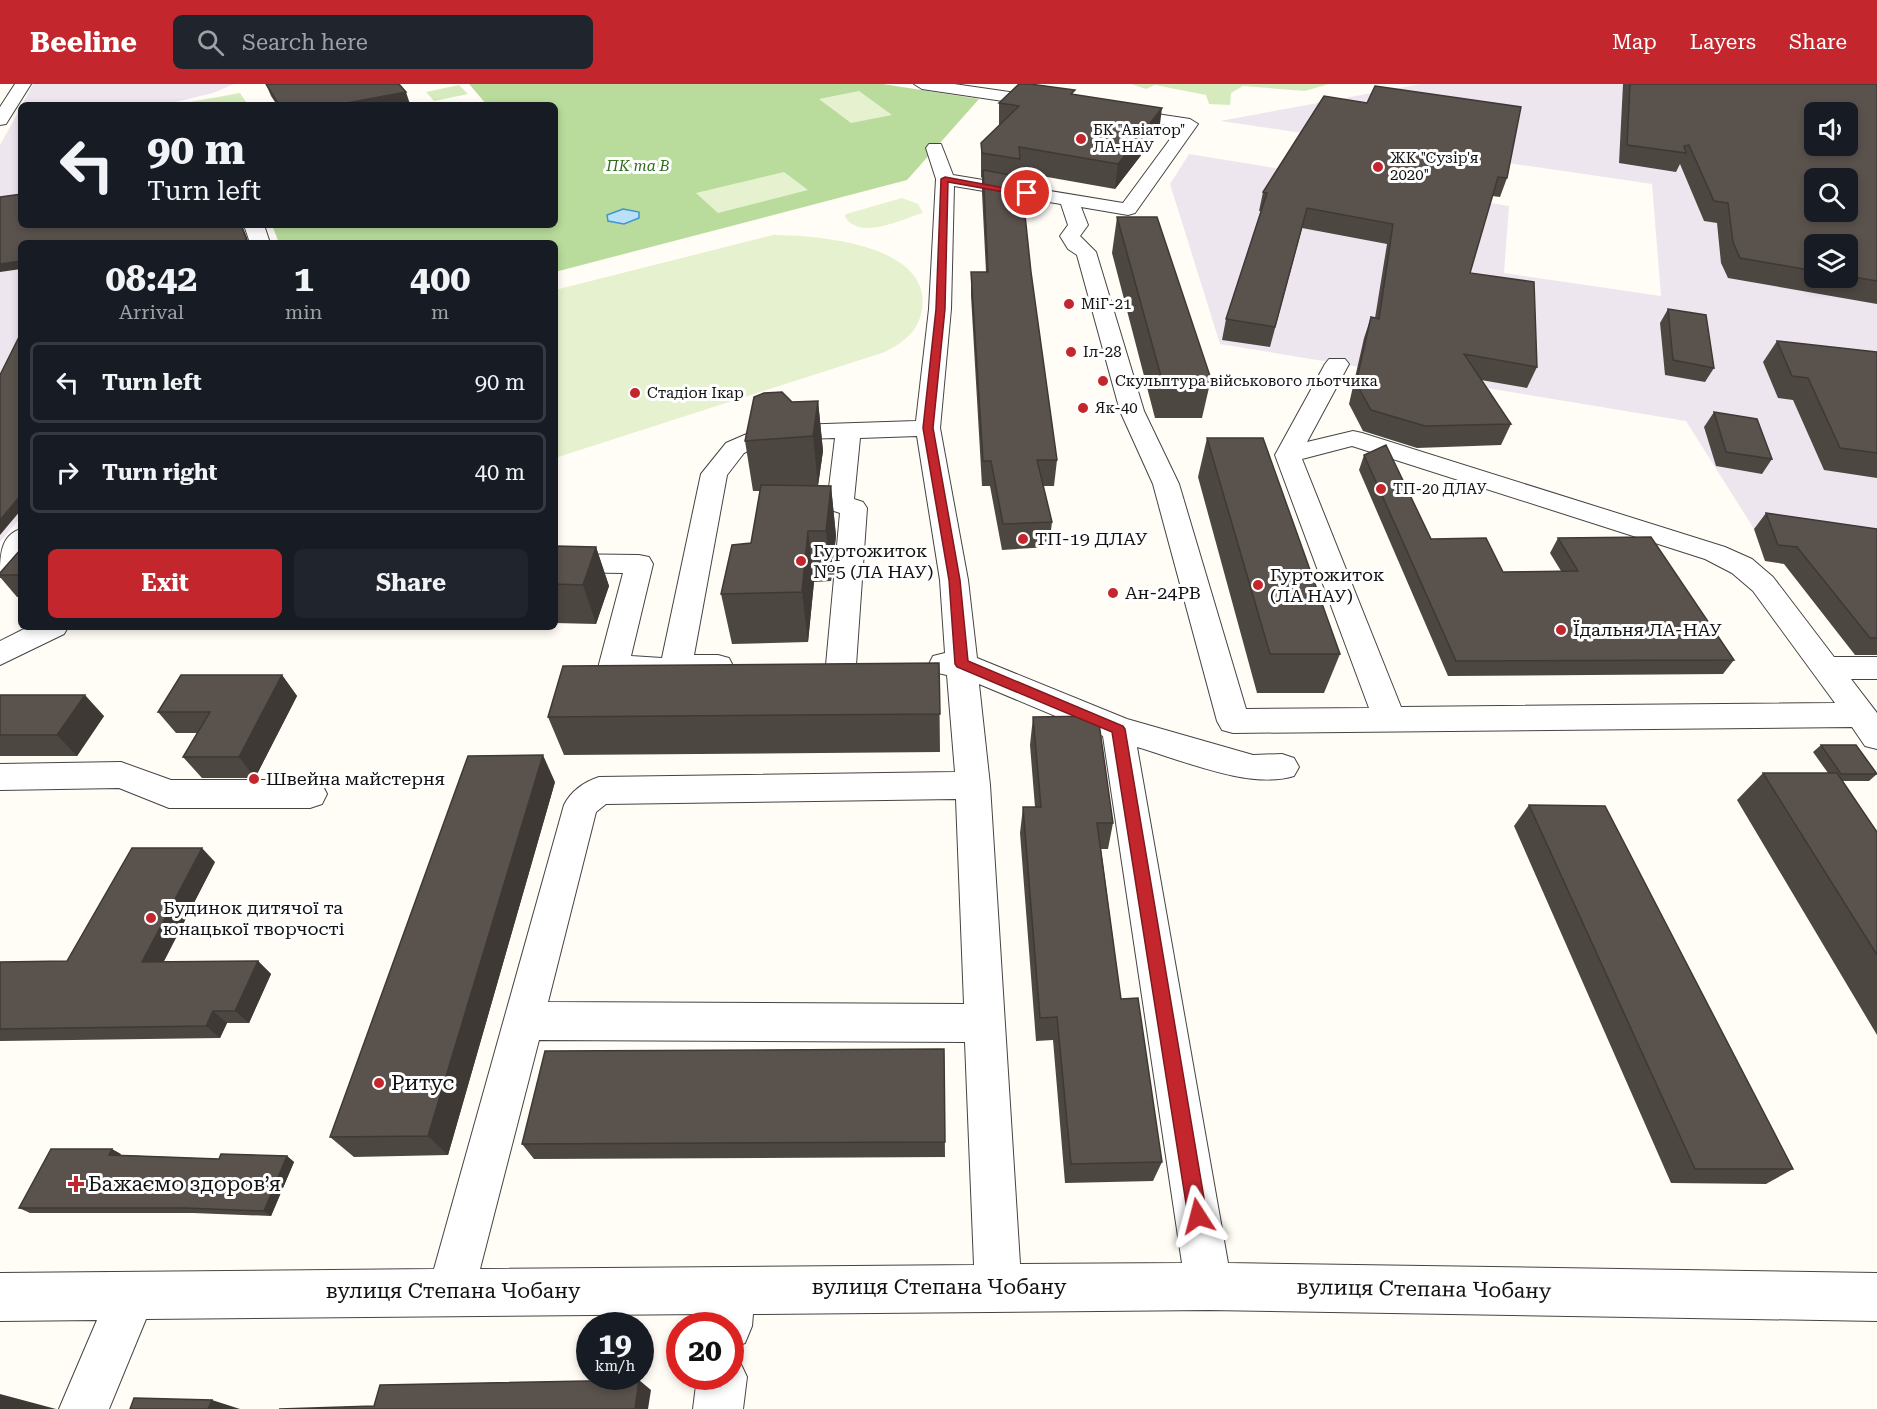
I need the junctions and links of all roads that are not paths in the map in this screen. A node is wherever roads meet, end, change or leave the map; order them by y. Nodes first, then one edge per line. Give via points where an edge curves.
1 (23, 84) edge
2 (922, 84) edge
3 (1073, 106) edge
4 (1097, 110) edge
5 (0, 120) edge
6 (935, 148) dead end
7 (945, 179) junction
8 (1069, 200) junction
9 (1337, 364) dead end
10 (928, 428) junction
11 (848, 430) junction
12 (1288, 455) junction
13 (18, 542) edge
14 (558, 563) edge
15 (0, 568) edge
16 (47, 630) edge
17 (0, 654) edge
18 (918, 664) edge
19 (962, 664) junction
20 (841, 665) edge
21 (747, 666) edge
22 (675, 667) junction
23 (1826, 668) junction
24 (1877, 668) edge
25 (1390, 720) junction
26 (1869, 726) edge
27 (1118, 729) junction
28 (1282, 767) dead end
29 (0, 777) edge
30 (973, 785) junction
31 (310, 794) dead end
32 (524, 1021) junction
33 (984, 1023) junction
34 (1209, 1286) junction
35 (998, 1287) junction
36 (451, 1292) junction
37 (132, 1296) junction
38 (0, 1297) edge
39 (1877, 1297) edge
40 (730, 1307) edge
41 (720, 1390) edge
42 (84, 1409) edge
43 (718, 1409) edge

1 - 5 street
2 - 3 street
4 - 8 street via 1190,124 1128,209
6 - 7 street
7 - 8 street
7 - 10 street via 940,309
8 - 25 street via 1078,225 1070,236 1086,252 1132,411 1166,484 1233,721
9 - 12 street
10 - 11 street
10 - 19 street via 954,580
11 - 20 street via 840,504 854,508
11 - 22 street via 765,433 735,448 714,474
12 - 23 street via 1353,438 1715,553 1742,566 1763,584
12 - 25 street
13 - 15 street
14 - 22 street via 639,564 613,668
16 - 17 street
18 - 19 street
19 - 27 street
19 - 30 street
21 - 22 street
23 - 24 street
23 - 26 street
25 - 26 street
27 - 28 street via 1253,768
27 - 34 street
29 - 31 street via 121,775 169,794
30 - 32 street via 599,791 581,805
30 - 33 street
32 - 33 street
32 - 36 street
33 - 35 street
34 - 35 street, вулиця Степана Чобану
34 - 39 street, вулиця Степана Чобану
35 - 40 street, вулиця Степана Чобану
36 - 37 street, вулиця Степана Чобану
36 - 40 street, вулиця Степана Чобану
37 - 38 street, вулиця Степана Чобану
37 - 42 street
41 - 43 street

